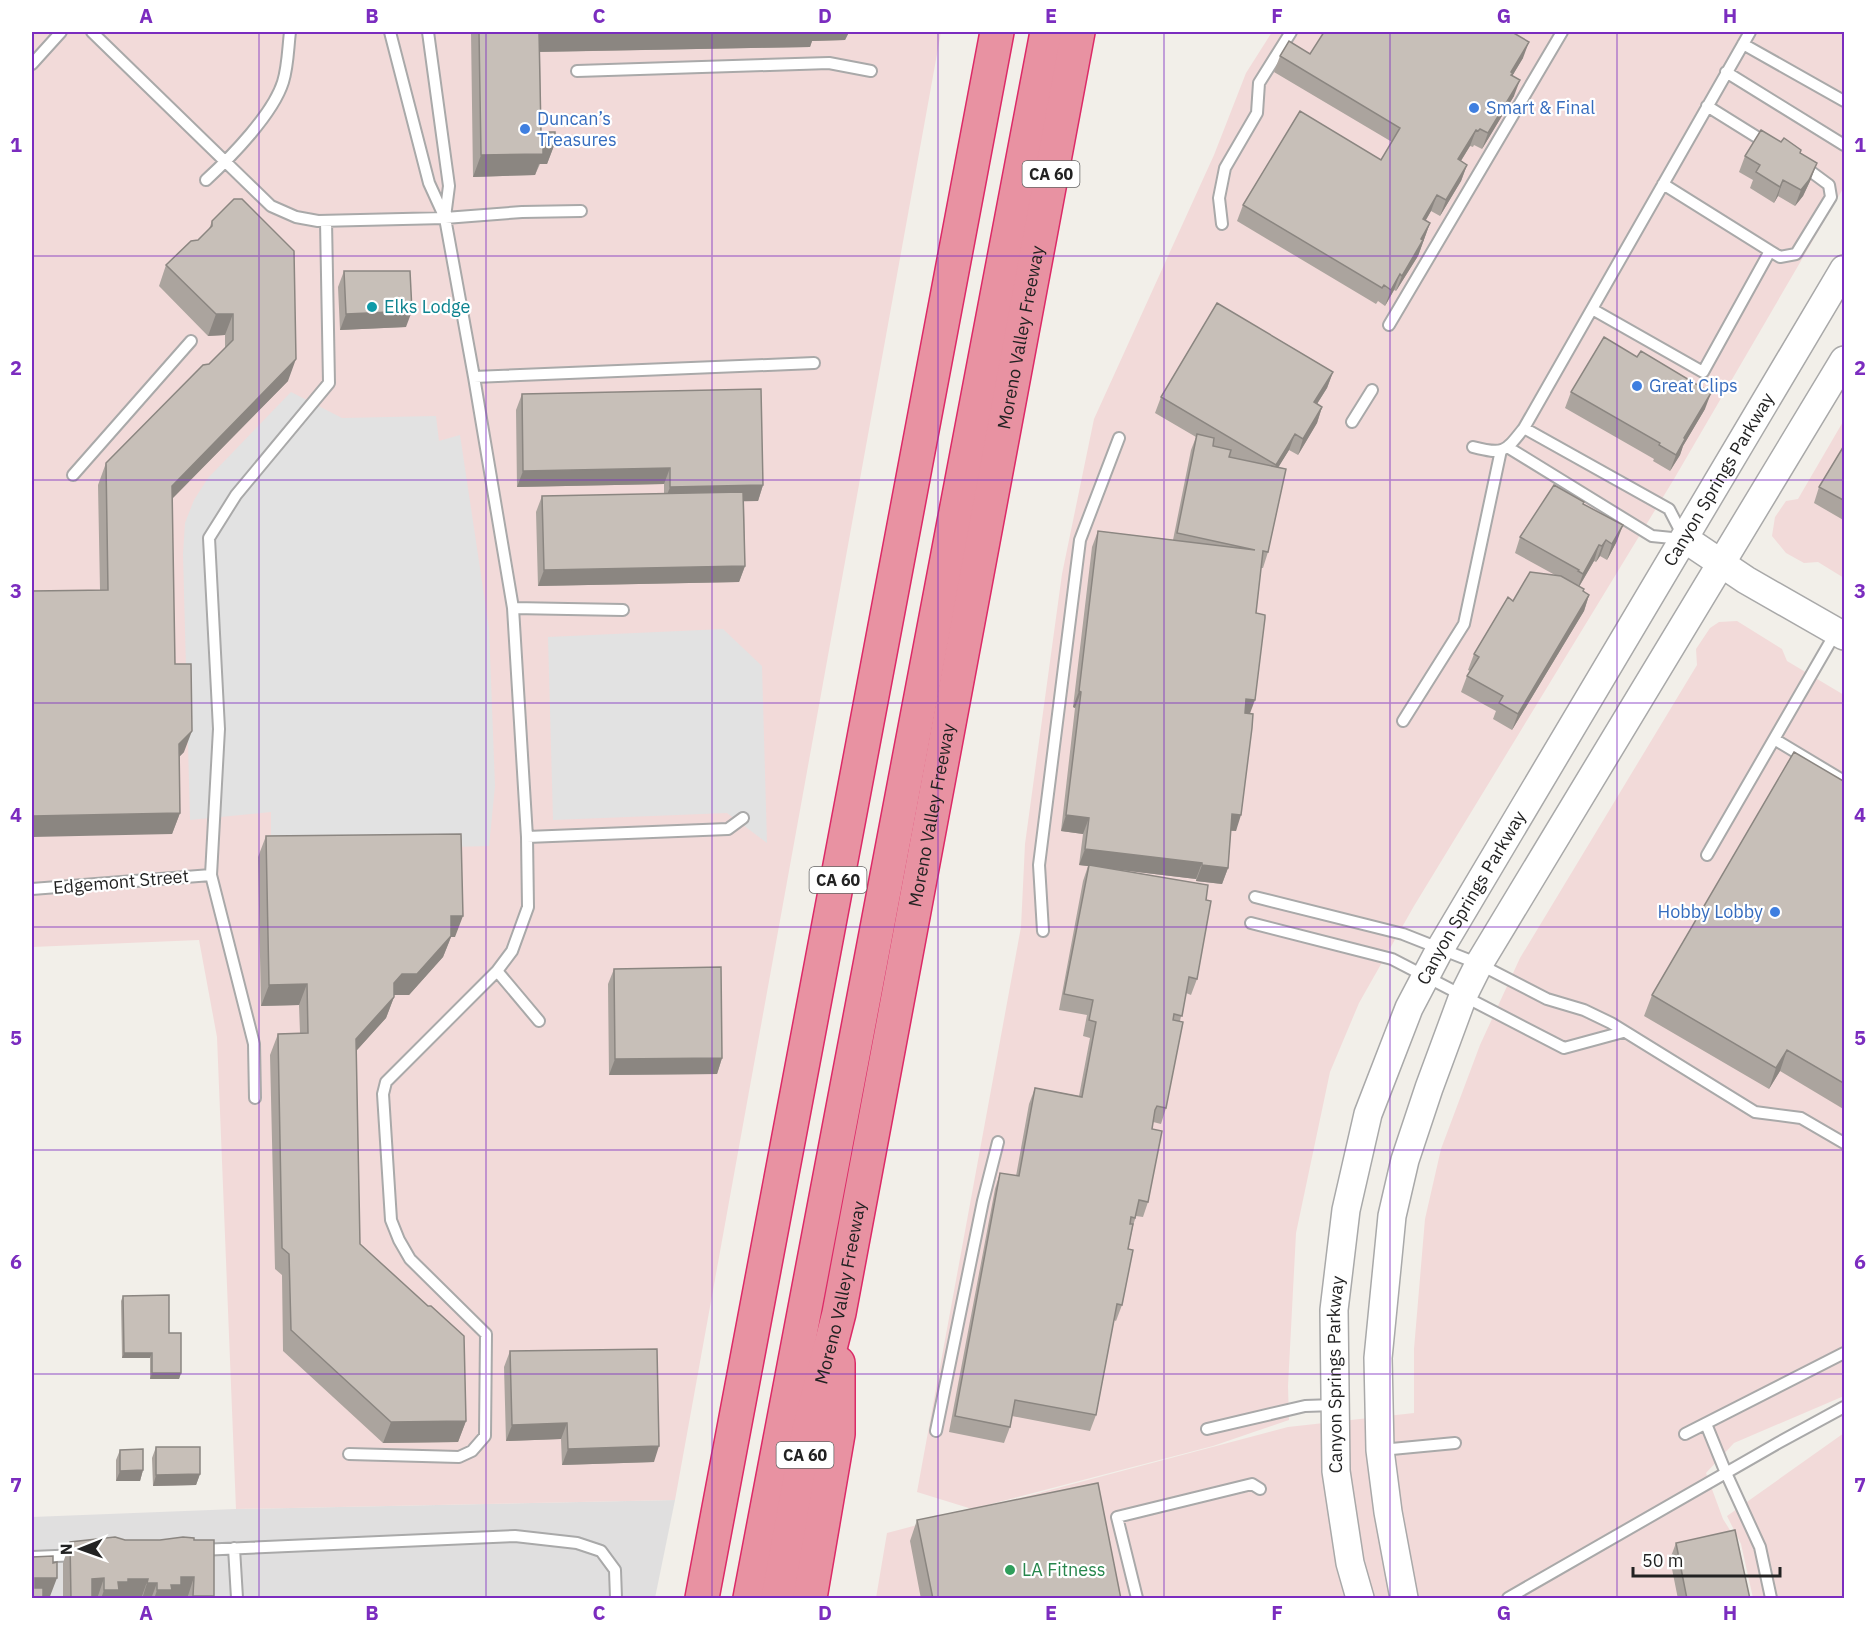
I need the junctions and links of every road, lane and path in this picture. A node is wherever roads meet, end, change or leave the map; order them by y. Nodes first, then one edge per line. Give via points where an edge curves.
1 (61, 32) edge
2 (92, 32) edge
3 (291, 32) edge
4 (390, 32) edge
5 (428, 32) edge
6 (997, 32) edge
7 (1047, 32) edge
8 (1078, 32) edge
9 (1291, 32) edge
10 (1562, 32) edge
11 (1750, 32) edge
12 (1743, 44) junction
13 (32, 63) edge
14 (871, 70) dead end
15 (577, 71) dead end
16 (1726, 72) junction
17 (1845, 101) edge
18 (1707, 106) junction
19 (1845, 145) edge
20 (1776, 149) edge
21 (1796, 161) edge
22 (226, 162) junction
23 (206, 180) dead end
24 (1663, 184) junction
25 (581, 211) dead end
26 (445, 218) junction
27 (326, 221) junction
28 (1222, 224) dead end
29 (1770, 251) junction
30 (1845, 269) edge
31 (1592, 309) junction
32 (1389, 325) dead end
33 (191, 341) dead end
34 (1845, 360) edge
35 (814, 363) dead end
36 (474, 377) junction
37 (1372, 390) dead end
38 (1352, 422) dead end
39 (1524, 428) junction
40 (1119, 438) dead end
41 (1473, 447) dead end
42 (1505, 449) junction
43 (74, 475) dead end
44 (1685, 539) junction
45 (1722, 564) junction
46 (513, 608) junction
47 (623, 610) dead end
48 (1840, 634) edge
49 (1402, 721) dead end
50 (1774, 739) junction
51 (1845, 781) edge
52 (743, 818) dead end
53 (527, 837) junction
54 (1707, 855) dead end
55 (211, 875) junction
56 (32, 889) edge
57 (1255, 897) dead end
58 (1251, 923) dead end
59 (1042, 931) dead end
60 (1440, 949) junction
61 (1479, 964) junction
62 (497, 971) junction
63 (1426, 976) junction
64 (1463, 996) junction
65 (539, 1022) dead end
66 (1623, 1032) junction
67 (255, 1098) dead end
68 (998, 1142) dead end
69 (1845, 1143) edge
70 (838, 1313) junction
71 (1845, 1353) edge
72 (1334, 1405) junction
73 (1845, 1407) edge
74 (1706, 1424) junction
75 (1207, 1429) dead end
76 (936, 1431) dead end
77 (1685, 1434) dead end
78 (1455, 1443) dead end
79 (1380, 1450) junction
80 (349, 1454) dead end
81 (1726, 1473) junction
82 (1260, 1489) dead end
83 (234, 1548) junction
84 (187, 1550) edge
85 (91, 1554) edge
86 (32, 1557) edge
87 (237, 1599) edge
88 (616, 1599) edge
89 (702, 1599) edge
90 (750, 1599) edge
91 (778, 1599) edge
92 (810, 1599) edge
93 (1137, 1599) edge
94 (1360, 1599) edge
95 (1404, 1599) edge
96 (1508, 1599) edge
97 (1771, 1599) edge

1 - 13 lane
2 - 22 lane
3 - 22 lane via 282,83 263,118
4 - 26 lane via 429,183
5 - 26 lane via 449,186
6 - 89 highway, CA 60
7 - 90 highway
8 - 70 highway, Moreno Valley Freeway / CA 60
9 - 28 lane via 1259,83 1257,113 1225,168 1219,198
10 - 32 lane
11 - 12 lane
12 - 16 lane
12 - 17 lane
14 - 15 lane via 829,63
16 - 18 lane
16 - 19 lane
18 - 20 lane
18 - 24 lane
21 - 29 lane via 1829,185 1831,197 1796,254 1780,256
22 - 23 lane
22 - 27 lane via 271,206 296,216
24 - 29 lane
24 - 31 lane
25 - 26 lane
26 - 27 lane
26 - 36 lane
27 - 55 lane via 329,383 236,495 209,538 219,729
29 - 31 lane via 1703,372
30 - 44 street, Canyon Springs Parkway
31 - 39 lane
33 - 43 lane
34 - 45 street
35 - 36 lane
36 - 46 lane
37 - 38 lane
39 - 42 lane
39 - 44 lane via 1669,509
40 - 59 lane via 1080,540 1039,865
41 - 42 lane via 1495,452
42 - 44 lane via 1652,536
42 - 49 lane via 1464,624
44 - 45 street
44 - 60 street, Canyon Springs Parkway
45 - 48 street
45 - 61 street
46 - 47 lane
46 - 53 lane
48 - 50 lane
50 - 51 lane
50 - 54 lane
52 - 53 lane via 728,829
53 - 62 lane via 528,907 512,951
55 - 56 lane, Edgemont Street
55 - 67 lane via 254,1044
57 - 60 lane via 1403,934
58 - 63 lane via 1392,959
60 - 61 lane
60 - 63 street, Canyon Springs Parkway
61 - 64 street
61 - 66 lane via 1547,999 1584,1010
62 - 65 lane
62 - 80 lane via 386,1083 383,1094 391,1220 396,1233 410,1259 486,1334 486,1436 472,1451 459,1457
63 - 64 lane
63 - 72 street, Canyon Springs Parkway via 1409,1008 1368,1114 1346,1210 1334,1310
64 - 66 lane via 1564,1048
64 - 79 street via 1405,1160 1392,1216 1378,1358
66 - 69 lane via 1755,1112 1801,1118
68 - 76 lane
70 - 91 highway, Moreno Valley Freeway / CA 60 via 809,1430
70 - 92 highway via 838,1434
71 - 74 lane
72 - 75 lane via 1305,1406
72 - 94 street, Canyon Springs Parkway via 1336,1471 1350,1563
73 - 81 lane
74 - 77 lane
74 - 81 lane
78 - 79 lane
79 - 95 street
81 - 96 lane
81 - 97 lane via 1760,1547
82 - 93 lane via 1252,1484 1117,1517
83 - 84 lane
83 - 87 lane
83 - 88 lane via 514,1536 577,1543 601,1551 615,1570
85 - 86 lane

